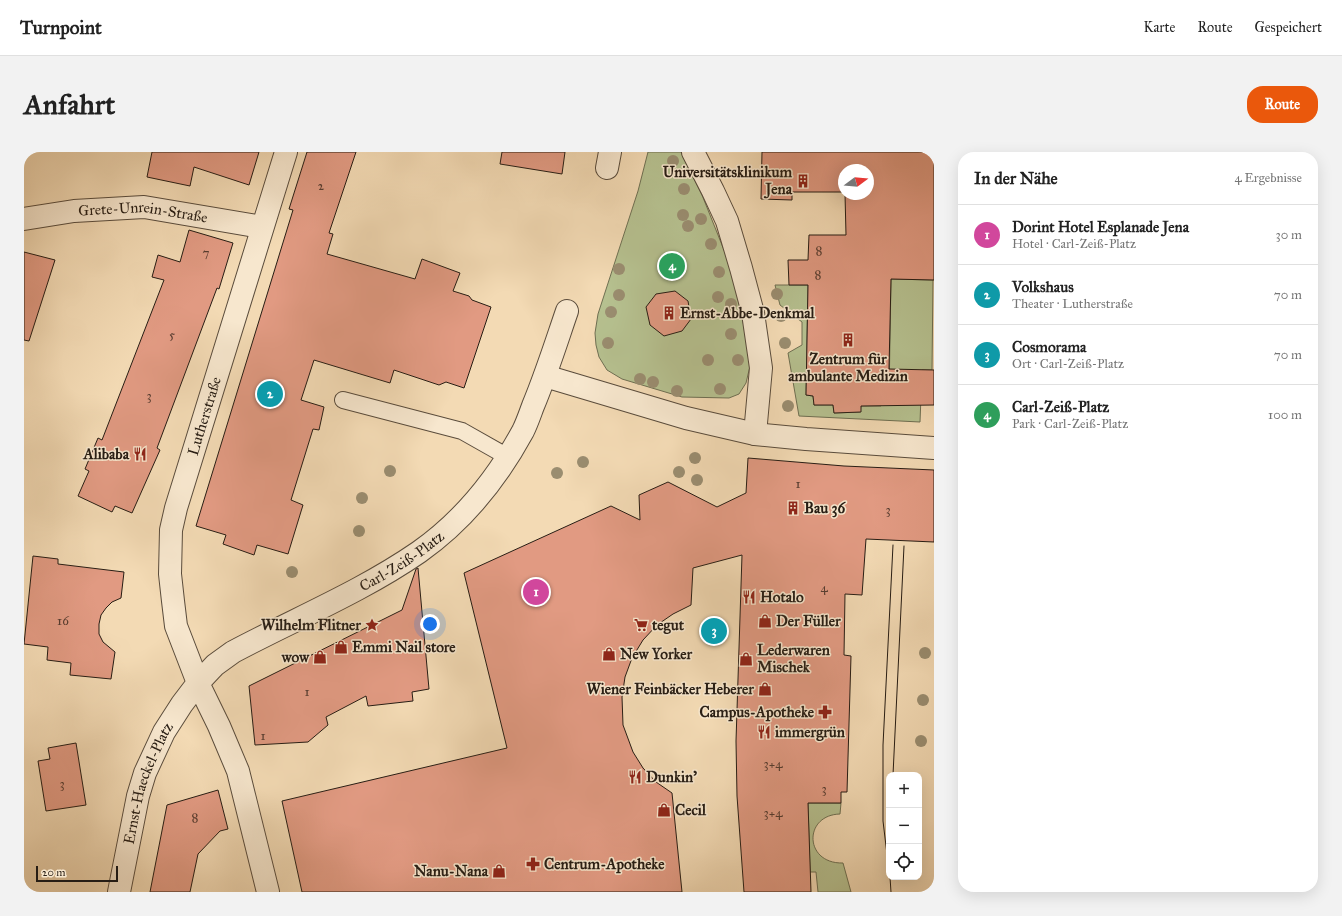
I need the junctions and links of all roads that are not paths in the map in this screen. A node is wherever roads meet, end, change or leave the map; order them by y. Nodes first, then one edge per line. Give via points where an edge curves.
1 (286, 152) edge
2 (693, 152) edge
3 (24, 219) edge
4 (262, 227) junction
5 (566, 311) dead end
6 (546, 376) junction
7 (343, 400) dead end
8 (755, 434) junction
9 (934, 448) edge
10 (508, 456) junction
11 (198, 683) junction
12 (119, 892) edge
13 (268, 892) edge

1 - 4 street, Lutherstraße
2 - 8 street via 726,221 752,313 761,368
3 - 4 street, Grete-Unrein-Straße via 74,210 144,207
4 - 11 street, Lutherstraße via 171,530 170,574 176,626
5 - 6 street, Carl-Zeiß-Platz
6 - 8 street via 686,418
6 - 10 street, Carl-Zeiß-Platz via 524,429
7 - 10 lane via 462,431
8 - 9 street
10 - 11 street, Carl-Zeiß-Platz via 478,498 420,551 365,586 233,652 215,665
11 - 12 street, Ernst-Haeckel-Platz via 164,732 145,773
11 - 13 street, Lutherstraße via 238,771

